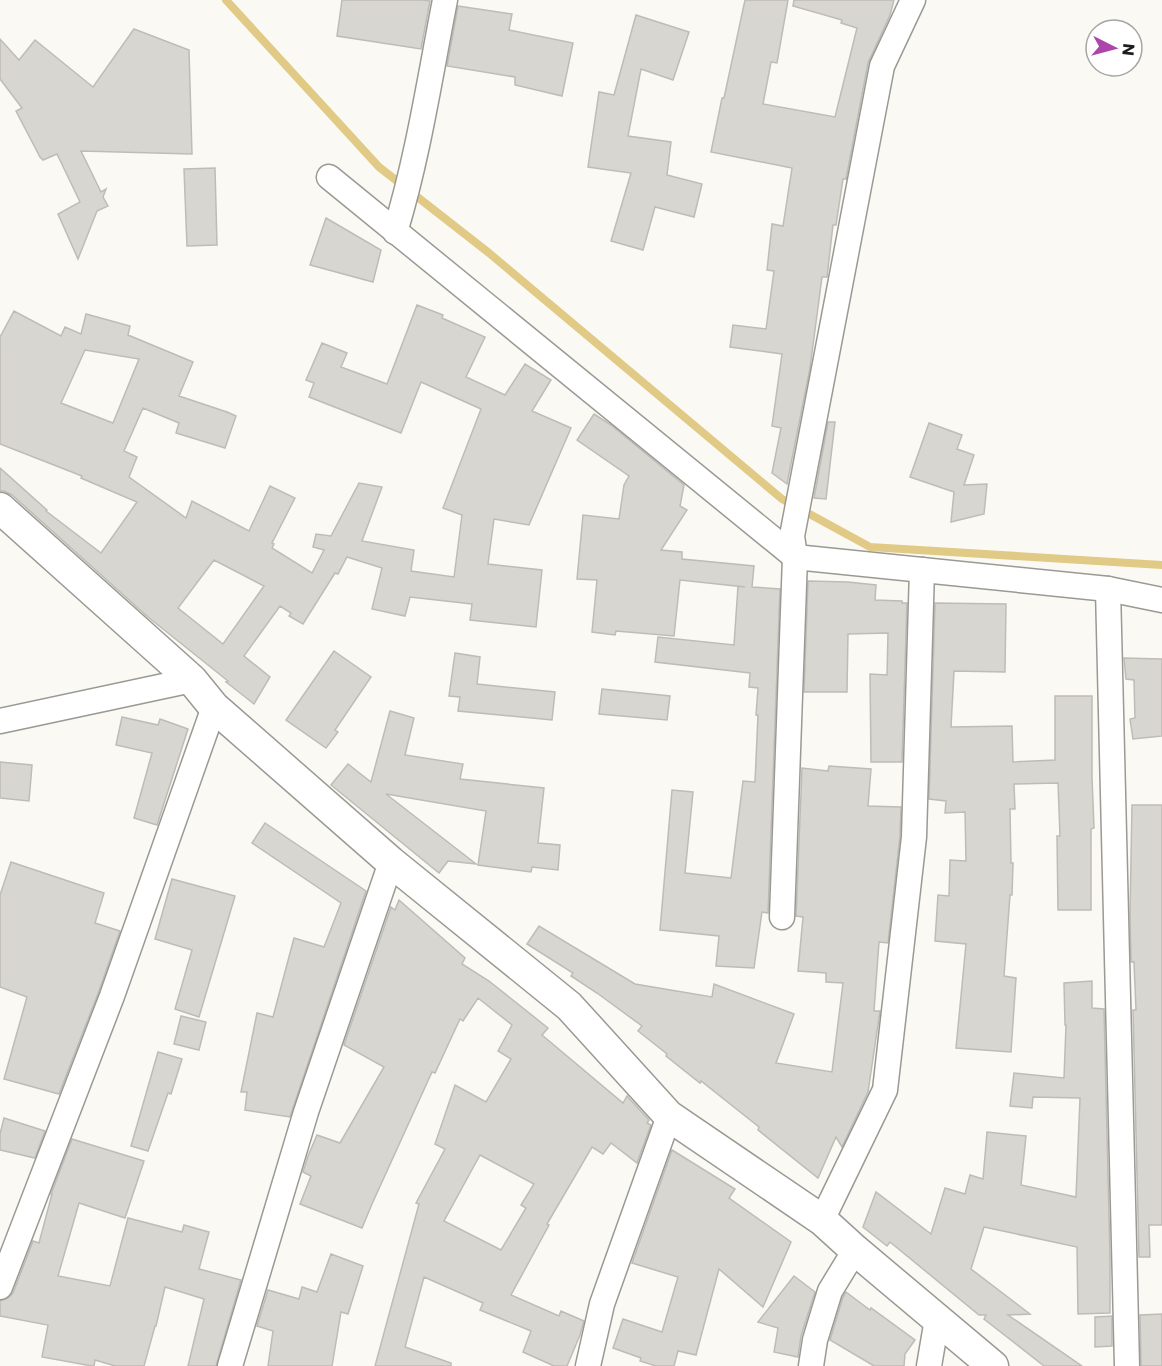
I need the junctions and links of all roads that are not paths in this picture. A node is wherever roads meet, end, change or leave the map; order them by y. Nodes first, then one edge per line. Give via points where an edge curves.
1 (445, 0) edge
2 (913, 0) edge
3 (329, 177) dead end
4 (395, 232) junction
5 (0, 508) edge
6 (793, 547) junction
7 (922, 570) junction
8 (1108, 589) junction
9 (1162, 600) edge
10 (192, 680) junction
11 (214, 707) junction
12 (0, 721) edge
13 (391, 862) junction
14 (782, 918) dead end
15 (669, 1116) junction
16 (822, 1220) junction
17 (855, 1250) junction
18 (0, 1287) edge
19 (937, 1319) junction
20 (230, 1366) edge
21 (588, 1366) edge
22 (811, 1366) edge
23 (929, 1366) edge
24 (993, 1366) edge
25 (1127, 1366) edge

1 - 4 street via 414,160
2 - 6 street via 882,66 798,499
3 - 4 street
4 - 6 street
5 - 10 street
6 - 7 street
6 - 14 street
7 - 8 street
7 - 16 street via 914,837 885,1090
8 - 9 street
8 - 25 street
10 - 11 street
10 - 12 street
11 - 13 street
11 - 18 street via 112,996
13 - 15 street via 569,1006
13 - 20 street via 306,1112
15 - 16 street
15 - 21 street via 602,1304
16 - 17 street
17 - 19 street
17 - 22 street via 830,1291
19 - 23 street
19 - 24 street

